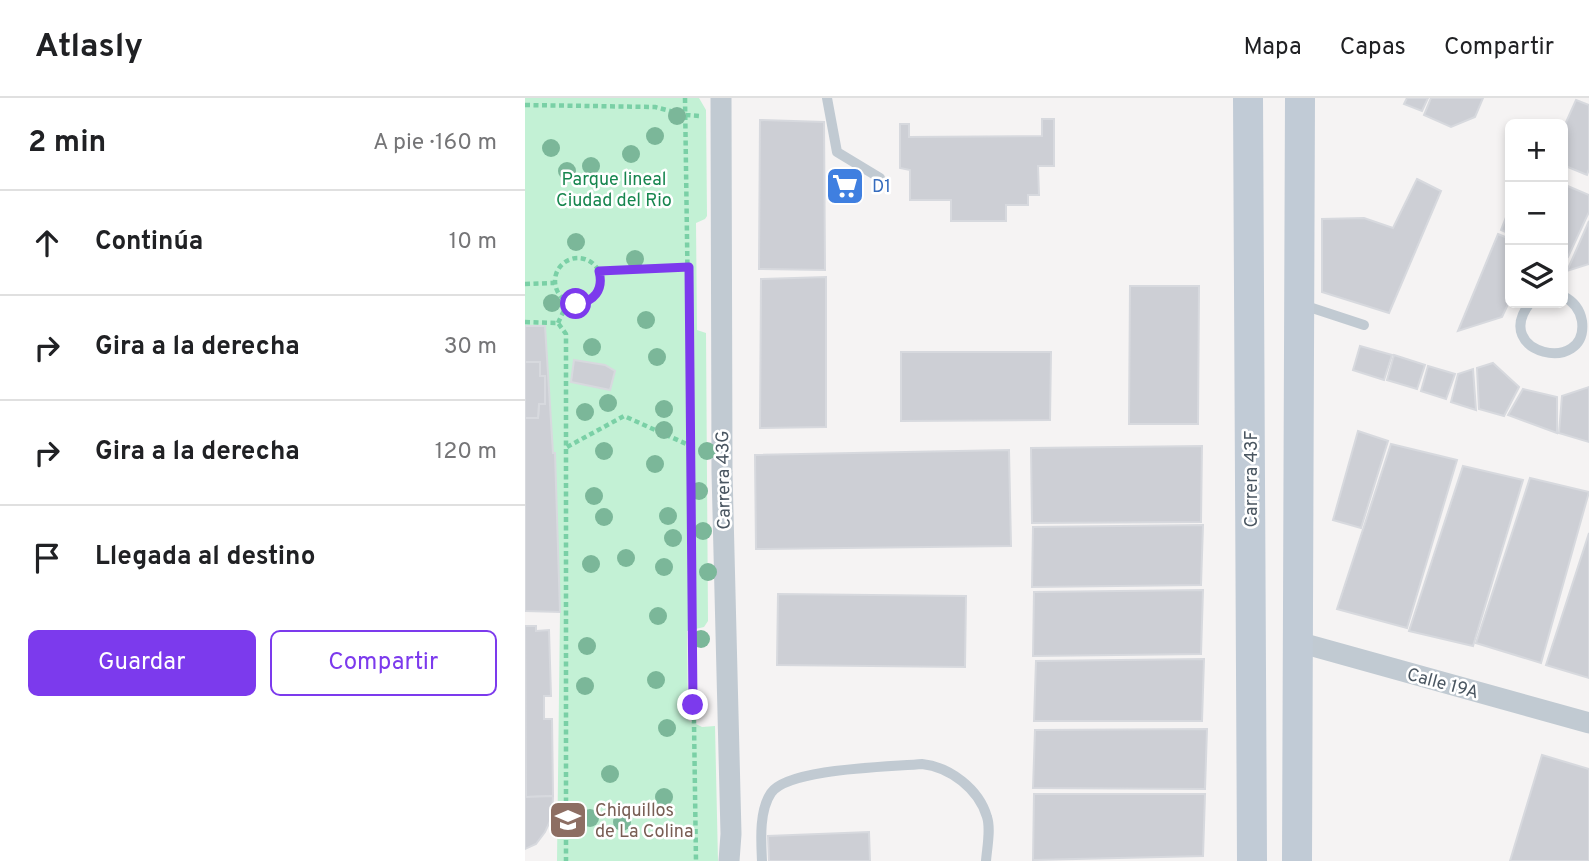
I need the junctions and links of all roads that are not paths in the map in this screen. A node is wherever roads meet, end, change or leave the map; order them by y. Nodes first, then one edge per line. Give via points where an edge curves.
1 (827, 98) edge
2 (1248, 98) edge
3 (1300, 98) edge
4 (721, 108) edge
5 (880, 178) dead end
6 (1568, 299) edge
7 (1299, 304) junction
8 (1527, 308) edge
9 (1364, 325) dead end
10 (1298, 642) junction
11 (1589, 723) edge
12 (729, 861) edge
13 (762, 861) edge
14 (986, 861) edge
15 (1252, 861) edge
16 (1297, 861) edge

1 - 5 lane via 837,152
2 - 15 street, Carrera 43F
3 - 7 street
4 - 12 street, Carrera 43G
6 - 8 lane via 1580,312 1583,325 1574,345 1558,354 1539,352 1525,339 1521,320
7 - 9 lane
7 - 10 street
10 - 11 street, Calle 19A
10 - 16 street
13 - 14 lane via 761,824 771,793 782,784 807,775 922,764 946,770 977,797 988,818

